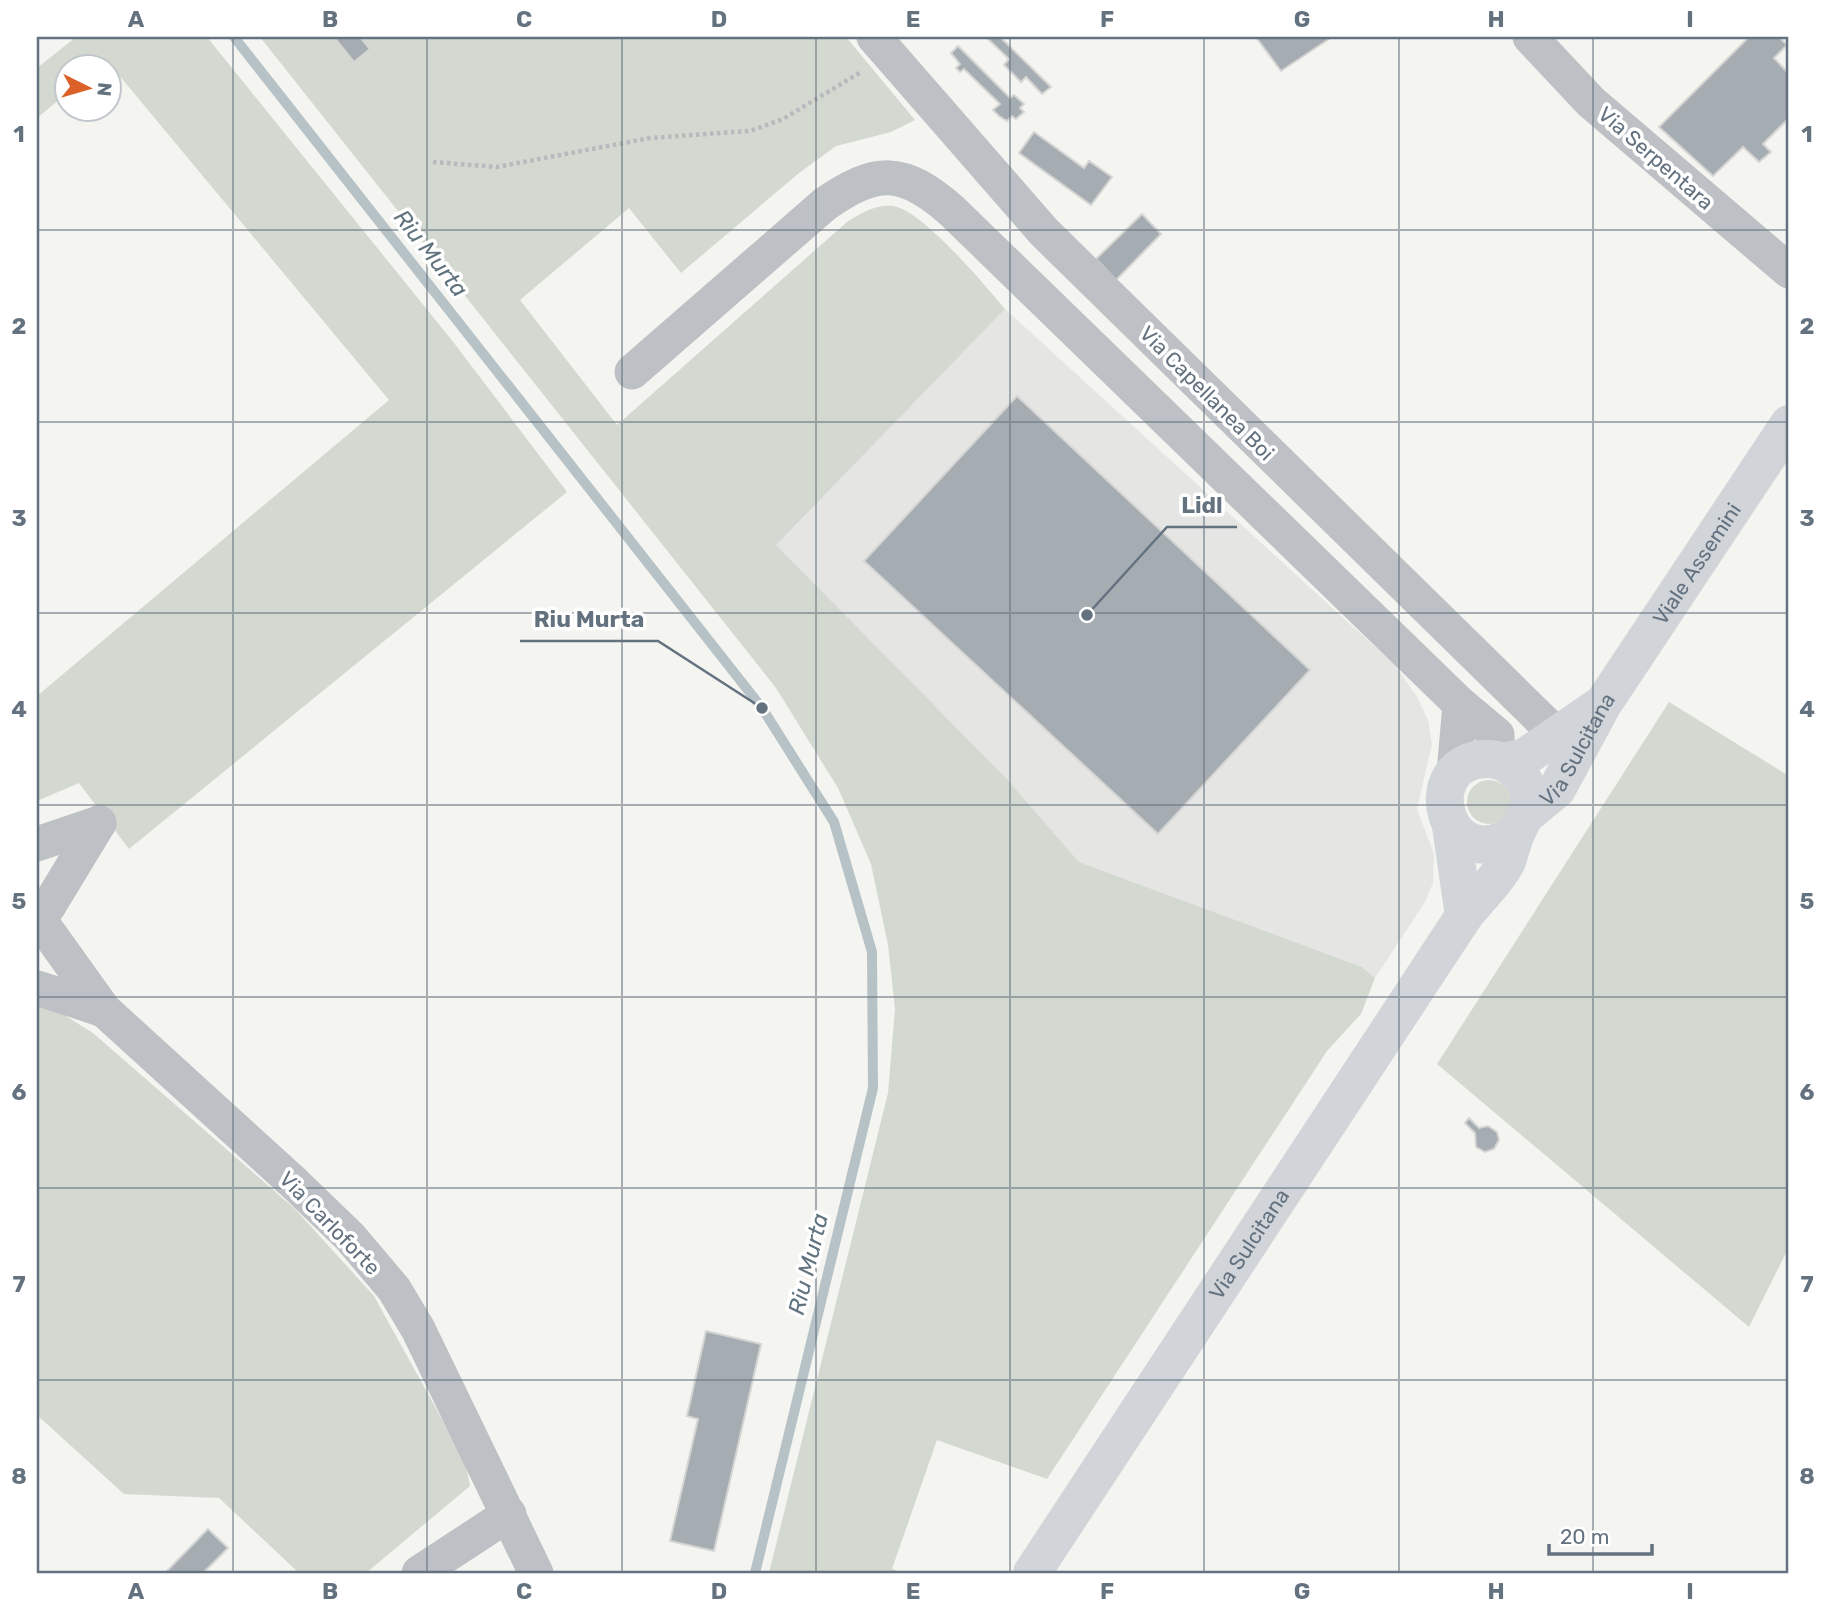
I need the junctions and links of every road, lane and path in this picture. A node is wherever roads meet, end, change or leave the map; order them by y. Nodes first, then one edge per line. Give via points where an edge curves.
1 (1530, 37) edge
2 (885, 49) edge
3 (433, 162) dead end
4 (1789, 271) edge
5 (632, 373) dead end
6 (1789, 424) edge
7 (1460, 704) junction
8 (1603, 704) junction
9 (1557, 735) junction
10 (1501, 761) junction
11 (1454, 774) junction
12 (1522, 823) junction
13 (1451, 827) junction
14 (37, 844) edge
15 (37, 874) edge
16 (1464, 916) junction
17 (44, 929) edge
18 (37, 988) edge
19 (104, 1010) junction
20 (509, 1514) junction
21 (419, 1573) edge
22 (536, 1573) edge
23 (1032, 1573) edge

1 - 4 street, Via Serpentara via 1591,102
2 - 3 path via 857,73 783,119 750,131 650,138 497,167
2 - 9 street, Via Capellanea Boi via 1044,232
5 - 7 street via 825,204 854,184 874,177 913,182 952,211
6 - 8 main road, Viale Assemini
7 - 10 street via 1497,735
7 - 11 street
8 - 9 main road, Via Sulcitana
8 - 12 main road, Via Sulcitana via 1558,789
9 - 10 main road, Via Sulcitana via 1525,757
10 - 11 main road via 1474,761
10 - 12 main road via 1514,769 1528,789
11 - 13 main road via 1443,800
12 - 13 main road via 1497,843 1475,843
12 - 16 main road, Via Sulcitana via 1506,863
13 - 16 main road
14 - 17 street via 99,822
15 - 17 street, Via Carloforte
16 - 23 main road, Via Sulcitana
17 - 19 street, Via Carloforte
18 - 19 street
19 - 20 street, Via Carloforte via 313,1201 394,1289
20 - 21 street
20 - 22 street, Via Carloforte

